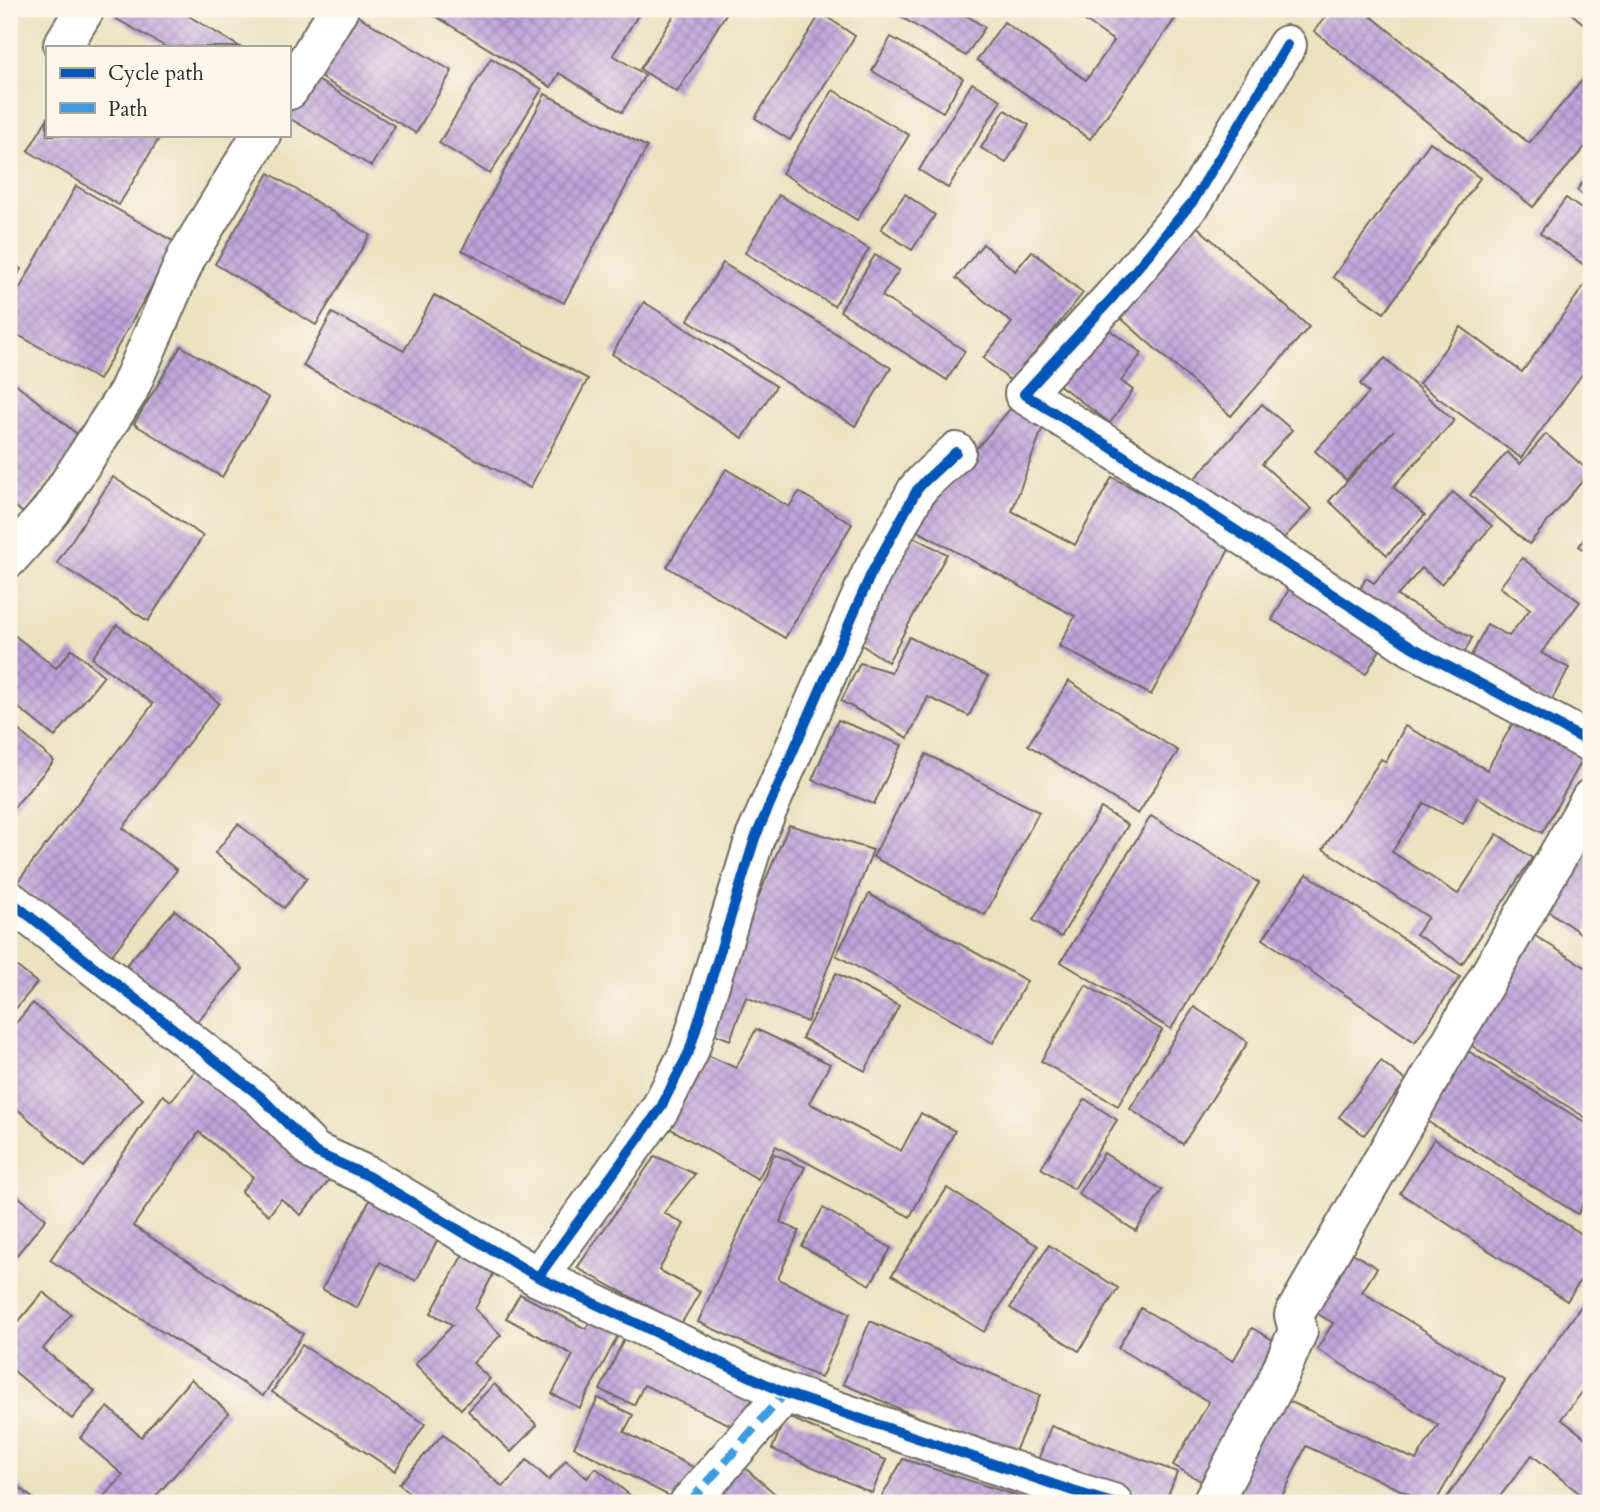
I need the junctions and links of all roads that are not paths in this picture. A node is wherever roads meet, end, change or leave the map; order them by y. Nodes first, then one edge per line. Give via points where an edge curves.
1 (85, 9) edge
2 (339, 9) edge
3 (63, 45) dead end
4 (1287, 45) dead end
5 (290, 88) edge
6 (260, 136) edge
7 (956, 452) dead end
8 (9, 558) edge
9 (1591, 743) edge
10 (1591, 798) edge
11 (9, 900) edge
12 (538, 1277) junction
13 (785, 1393) junction
14 (1069, 1497) edge
15 (689, 1503) edge
16 (1113, 1503) edge
17 (1212, 1503) edge

1 - 3 street
2 - 5 street
4 - 9 street via 1194,200 1024,394 1412,647
6 - 8 street via 187,256 128,393 51,511
7 - 12 street via 917,490 872,574 755,838 677,1078
10 - 17 street via 1294,1315 1298,1331 1275,1385
11 - 12 street via 261,1097 314,1152 368,1176
12 - 13 street
13 - 14 street
13 - 15 street
14 - 16 street

